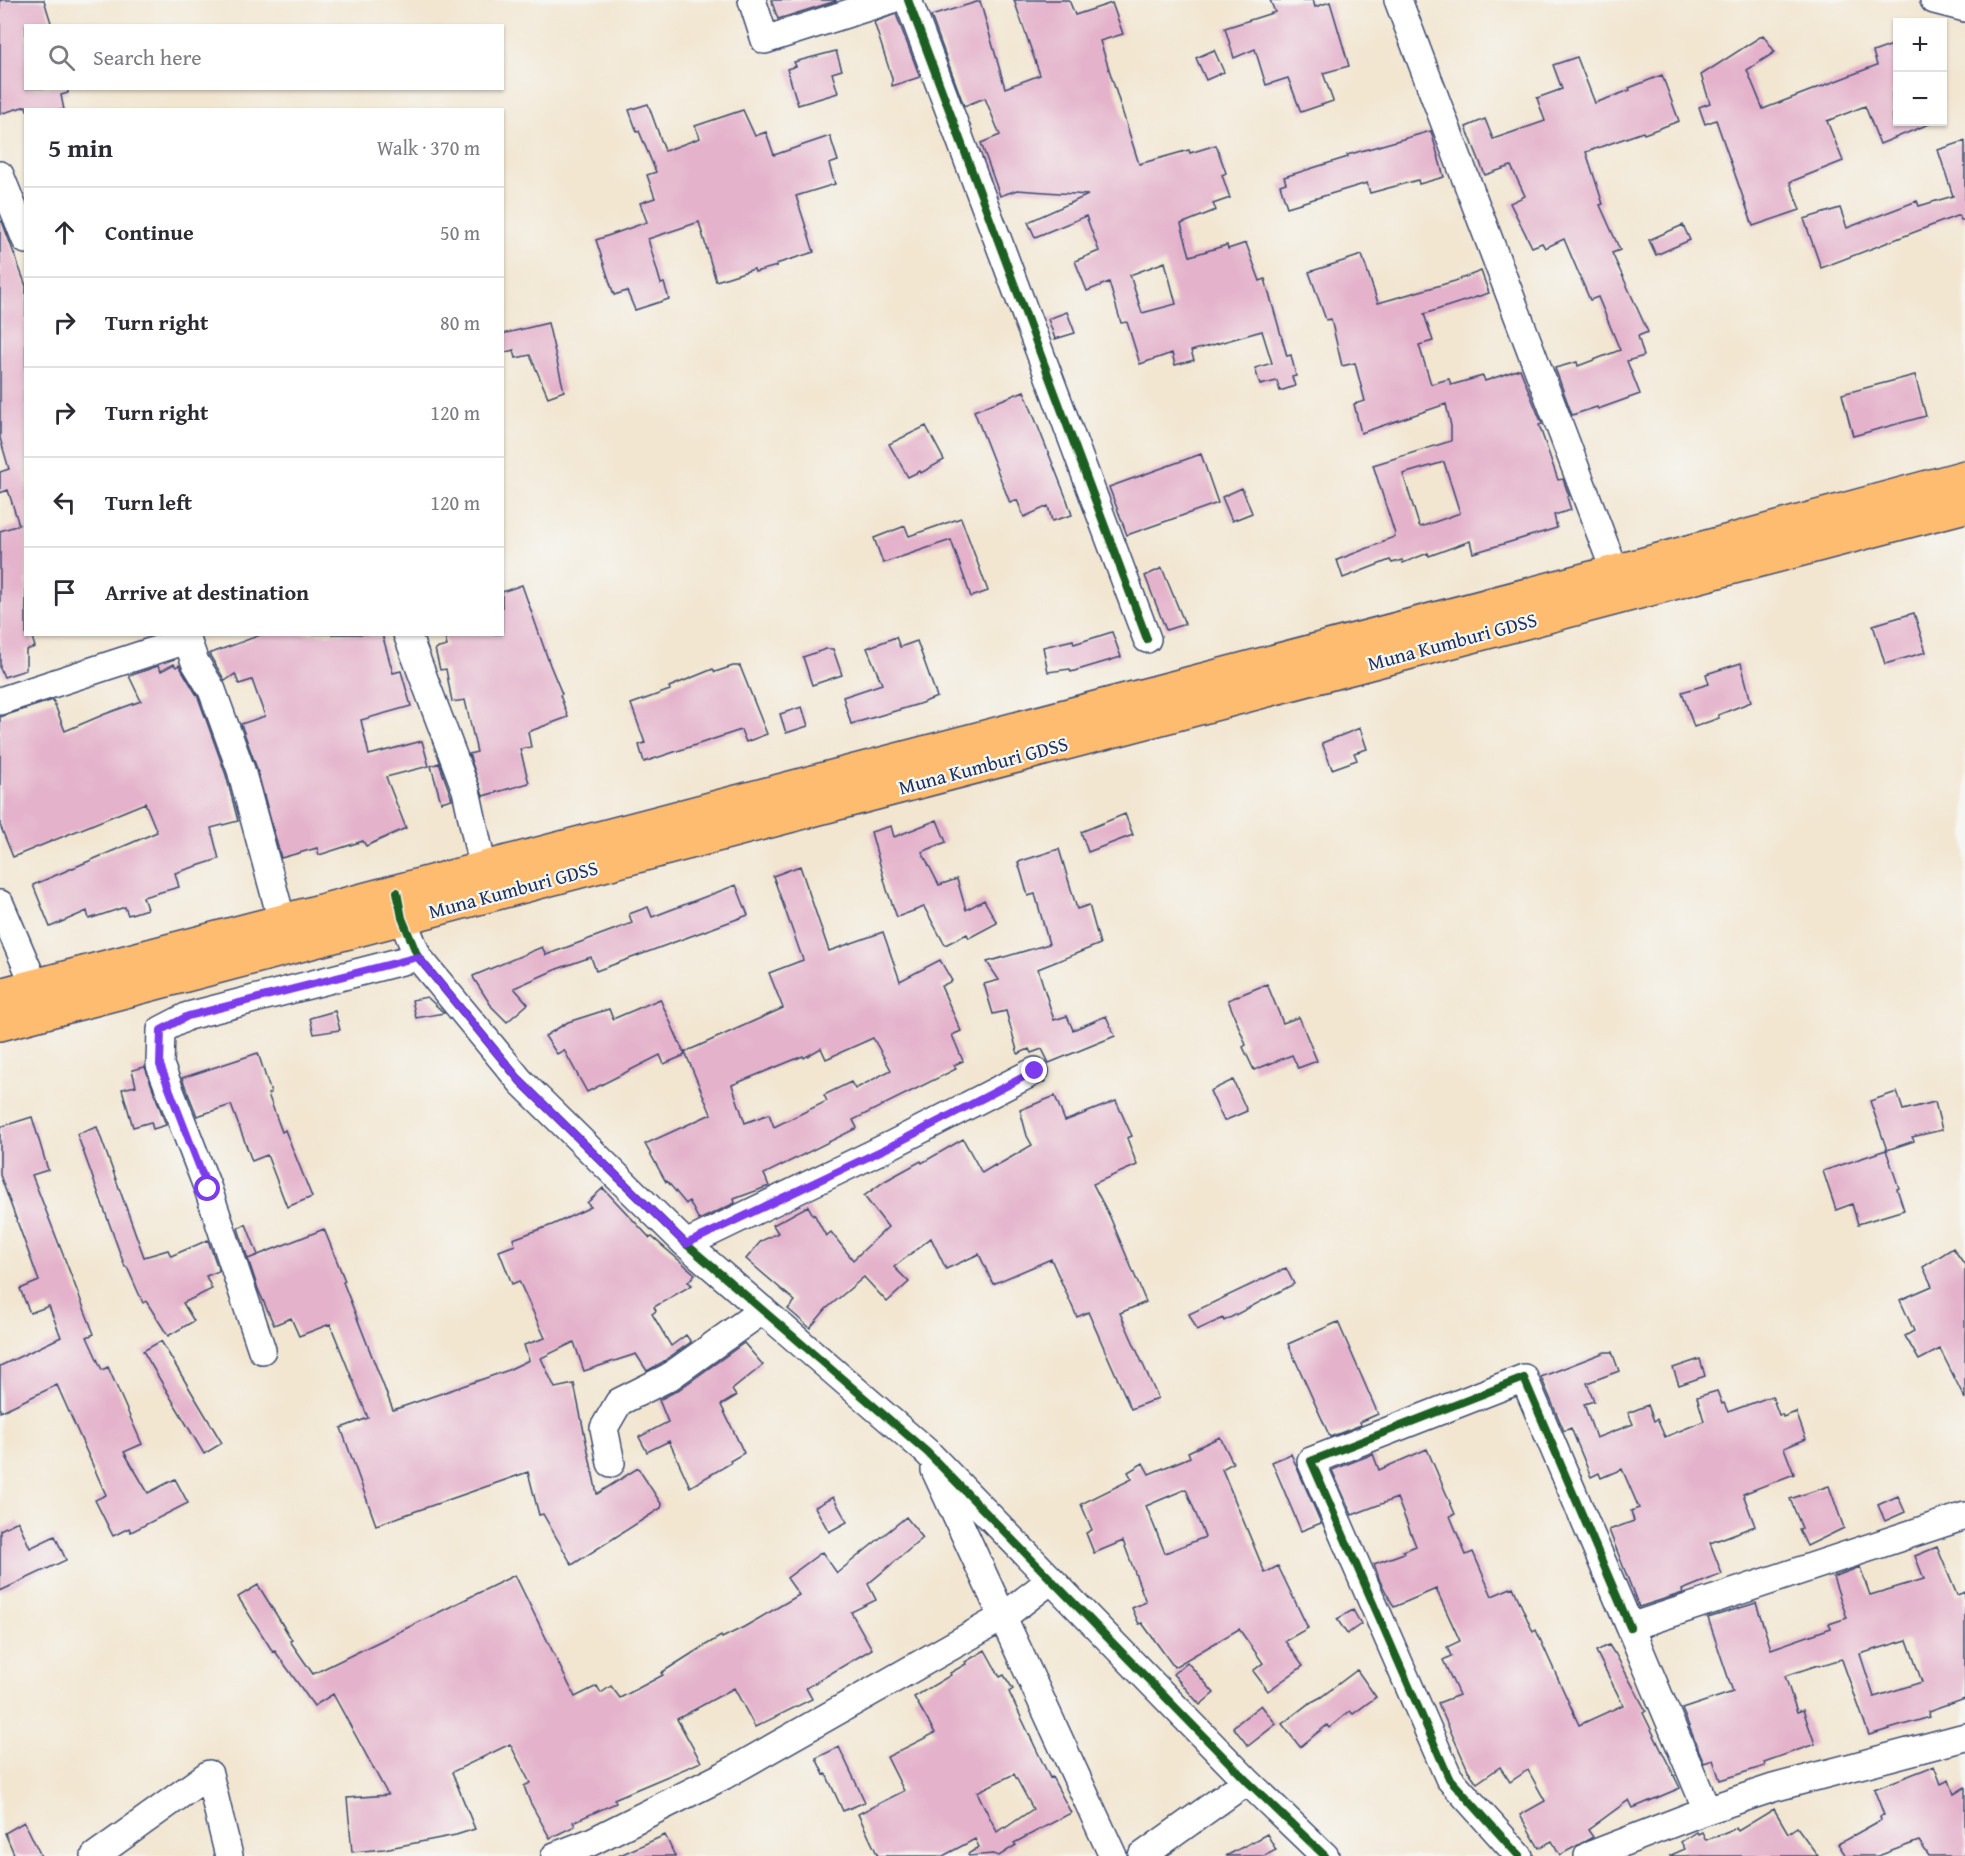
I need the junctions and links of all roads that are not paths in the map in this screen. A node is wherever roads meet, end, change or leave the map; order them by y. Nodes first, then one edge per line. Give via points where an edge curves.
1 (752, 0) edge
2 (890, 0) edge
3 (908, 0) edge
4 (1398, 0) edge
5 (1934, 0) edge
6 (1965, 8) edge
7 (0, 175) edge
8 (24, 235) edge
9 (1965, 477) edge
10 (1965, 506) edge
11 (1615, 572) junction
12 (409, 636) edge
13 (186, 637) edge
14 (1147, 639) dead end
15 (0, 701) edge
16 (483, 869) junction
17 (0, 904) edge
18 (400, 905) junction
19 (282, 921) junction
20 (418, 957) junction
21 (35, 986) junction
22 (0, 995) edge
23 (0, 1024) edge
24 (1035, 1071) dead end
25 (686, 1244) junction
26 (763, 1310) junction
27 (262, 1350) dead end
28 (927, 1452) junction
29 (611, 1463) dead end
30 (1965, 1516) edge
31 (1051, 1580) junction
32 (1003, 1617) junction
33 (1630, 1627) junction
34 (1965, 1737) edge
35 (1247, 1781) junction
36 (1707, 1810) junction
37 (95, 1856) edge
38 (229, 1856) edge
39 (555, 1856) edge
40 (1113, 1856) edge
41 (1142, 1856) edge
42 (1325, 1856) edge
43 (1519, 1856) edge
44 (1588, 1856) edge

1 - 2 street via 765,39
3 - 14 street
4 - 11 street
5 - 6 street
7 - 8 street
9 - 11 highway, Muna Kumburi GDSS
10 - 18 highway, Muna Kumburi GDSS
11 - 16 highway, Muna Kumburi GDSS
12 - 16 street via 466,790
13 - 15 street
13 - 19 street via 212,690 241,770
16 - 18 highway, Muna Kumburi GDSS
17 - 21 street
18 - 19 highway, Muna Kumburi GDSS
18 - 20 street
18 - 23 highway, Muna Kumburi GDSS
19 - 21 highway, Muna Kumburi GDSS
20 - 25 street via 521,1082
20 - 27 street via 188,1016 161,1030 160,1065 208,1189
21 - 22 highway, Muna Kumburi GDSS
24 - 25 street via 891,1146
25 - 26 street
26 - 28 street
26 - 29 street via 669,1377 619,1402 604,1428
28 - 31 street
28 - 32 street
30 - 33 street
31 - 32 street
31 - 35 street
32 - 39 street via 723,1776
32 - 40 street
33 - 36 street
33 - 43 street via 1524,1378 1311,1461 1449,1778
34 - 36 street via 1773,1788
35 - 41 street
35 - 42 street
36 - 44 street
37 - 38 street via 208,1774

